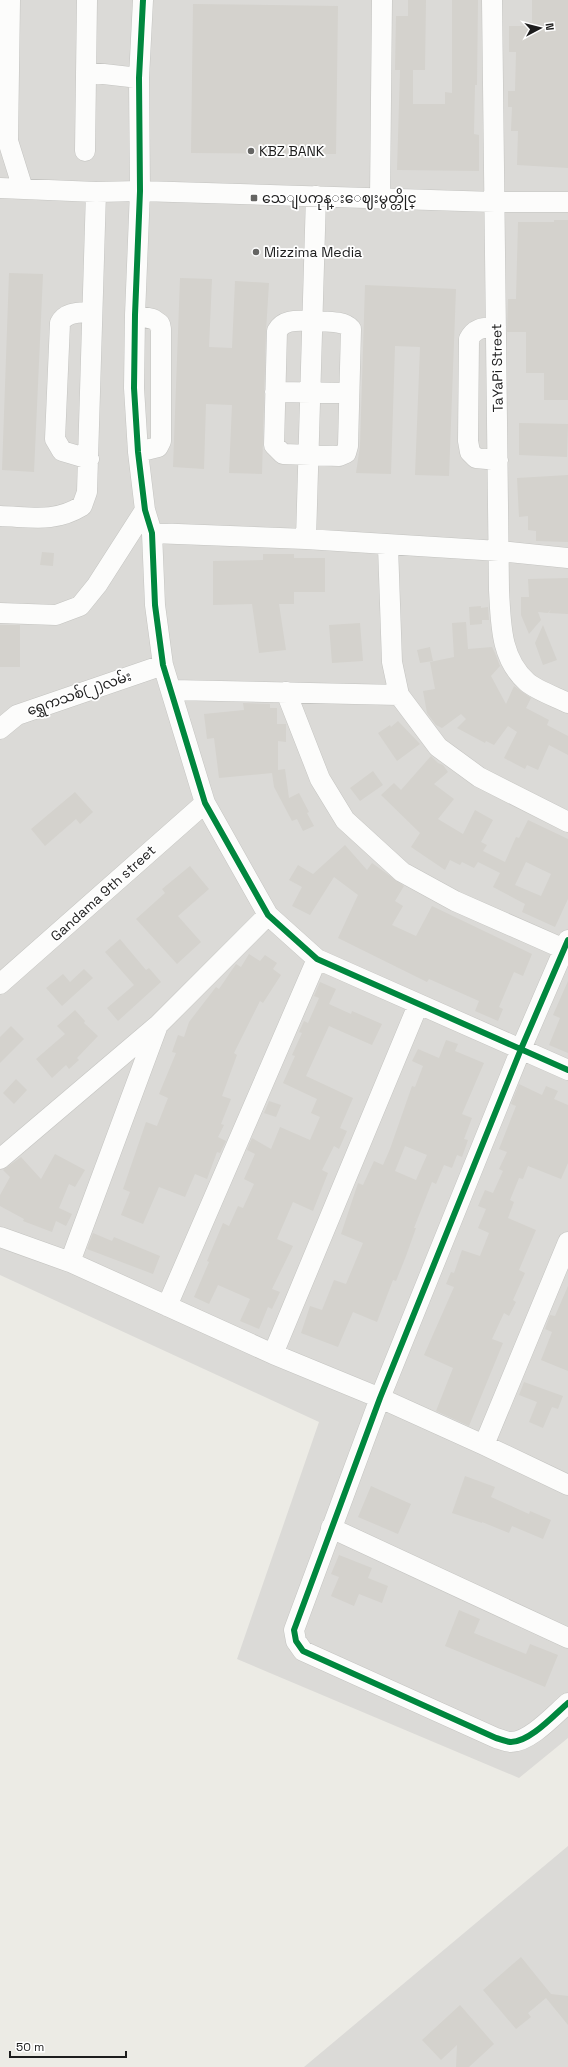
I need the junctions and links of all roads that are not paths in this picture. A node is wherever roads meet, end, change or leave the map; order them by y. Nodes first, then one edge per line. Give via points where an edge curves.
1 (10, 0) edge
2 (87, 0) edge
3 (143, 0) edge
4 (382, 0) edge
5 (492, 0) edge
6 (86, 72) junction
7 (139, 78) junction
8 (4, 141) edge
9 (85, 151) dead end
10 (0, 188) edge
11 (23, 189) junction
12 (140, 191) junction
13 (96, 192) junction
14 (316, 196) junction
15 (380, 198) junction
16 (495, 202) junction
17 (568, 202) edge
18 (92, 312) junction
19 (135, 315) junction
20 (313, 321) junction
21 (496, 327) junction
22 (57, 383) junction
23 (90, 385) junction
24 (161, 386) junction
25 (134, 388) junction
26 (275, 392) junction
27 (310, 392) junction
28 (349, 393) junction
29 (497, 393) junction
30 (469, 394) junction
31 (138, 452) junction
32 (309, 456) junction
33 (89, 459) junction
34 (498, 460) junction
35 (145, 510) junction
36 (0, 516) edge
37 (152, 533) junction
38 (306, 539) junction
39 (388, 546) junction
40 (499, 551) junction
41 (568, 558) edge
42 (0, 613) edge
43 (163, 665) junction
44 (172, 690) junction
45 (286, 692) junction
46 (399, 695) junction
47 (568, 703) edge
48 (0, 729) edge
49 (205, 803) junction
50 (568, 822) edge
51 (268, 915) junction
52 (566, 945) edge
53 (317, 959) junction
54 (0, 984) edge
55 (418, 1005) junction
56 (159, 1024) junction
57 (521, 1049) junction
58 (568, 1070) edge
59 (0, 1159) edge
60 (0, 1237) edge
61 (568, 1242) edge
62 (70, 1262) junction
63 (167, 1306) junction
64 (272, 1354) junction
65 (380, 1398) junction
66 (484, 1445) junction
67 (568, 1485) edge
68 (331, 1528) junction
69 (568, 1638) edge
70 (568, 1702) edge

1 - 8 street
2 - 6 street
3 - 7 street
4 - 15 street
5 - 16 street, TaYaPi Street
6 - 7 street
6 - 9 street
7 - 12 street
8 - 11 street
10 - 11 street
11 - 13 street
12 - 13 street
12 - 14 street
12 - 19 street
13 - 18 street
14 - 15 street
14 - 20 street
15 - 16 street
16 - 17 street
16 - 21 street, TaYaPi Street
18 - 22 street via 68,314 60,323
18 - 23 street
19 - 24 street via 160,324
19 - 25 street
20 - 26 street via 285,322 277,331
20 - 27 street
20 - 28 street via 341,323 351,329
21 - 29 street, TaYaPi Street
21 - 30 street via 479,328 472,332 469,338
22 - 23 street
22 - 33 street via 56,444 62,451
23 - 33 street
24 - 25 street
24 - 31 street via 161,441 158,447
25 - 31 street
26 - 27 street
26 - 32 street via 274,445 282,454
27 - 28 street
27 - 32 street
28 - 32 street via 346,453 339,456
29 - 30 street
29 - 34 street, TaYaPi Street
30 - 34 street via 470,452 476,458
31 - 35 street
32 - 38 street
33 - 36 street via 87,492 82,506 68,515 55,518
34 - 40 street, TaYaPi Street
35 - 37 street
35 - 42 street via 97,585 80,606 56,615
37 - 38 street
37 - 43 street via 155,604
38 - 39 street
39 - 40 street
39 - 46 street via 392,662
40 - 41 street
40 - 47 street, TaYaPi Street via 498,590 502,639 508,658 527,682
43 - 44 street
43 - 48 street, ရွှေကသစ်(၂)လမ်း via 17,714
44 - 45 street
44 - 49 street
45 - 46 street
45 - 52 street via 320,779 345,820 402,872 455,901
46 - 50 street via 438,748 479,777
49 - 51 street
49 - 54 street, Gandama 9th street
51 - 53 street
51 - 56 street
52 - 57 street
53 - 55 street
53 - 63 street
55 - 57 street
55 - 64 street
56 - 59 street
56 - 62 street
57 - 58 street
57 - 65 street
60 - 62 street
61 - 66 street
62 - 63 street
63 - 64 street
64 - 65 street
65 - 66 street
65 - 68 street
66 - 67 street
68 - 69 street
68 - 70 street via 294,1630 296,1642 303,1651 496,1738 511,1742 536,1731

